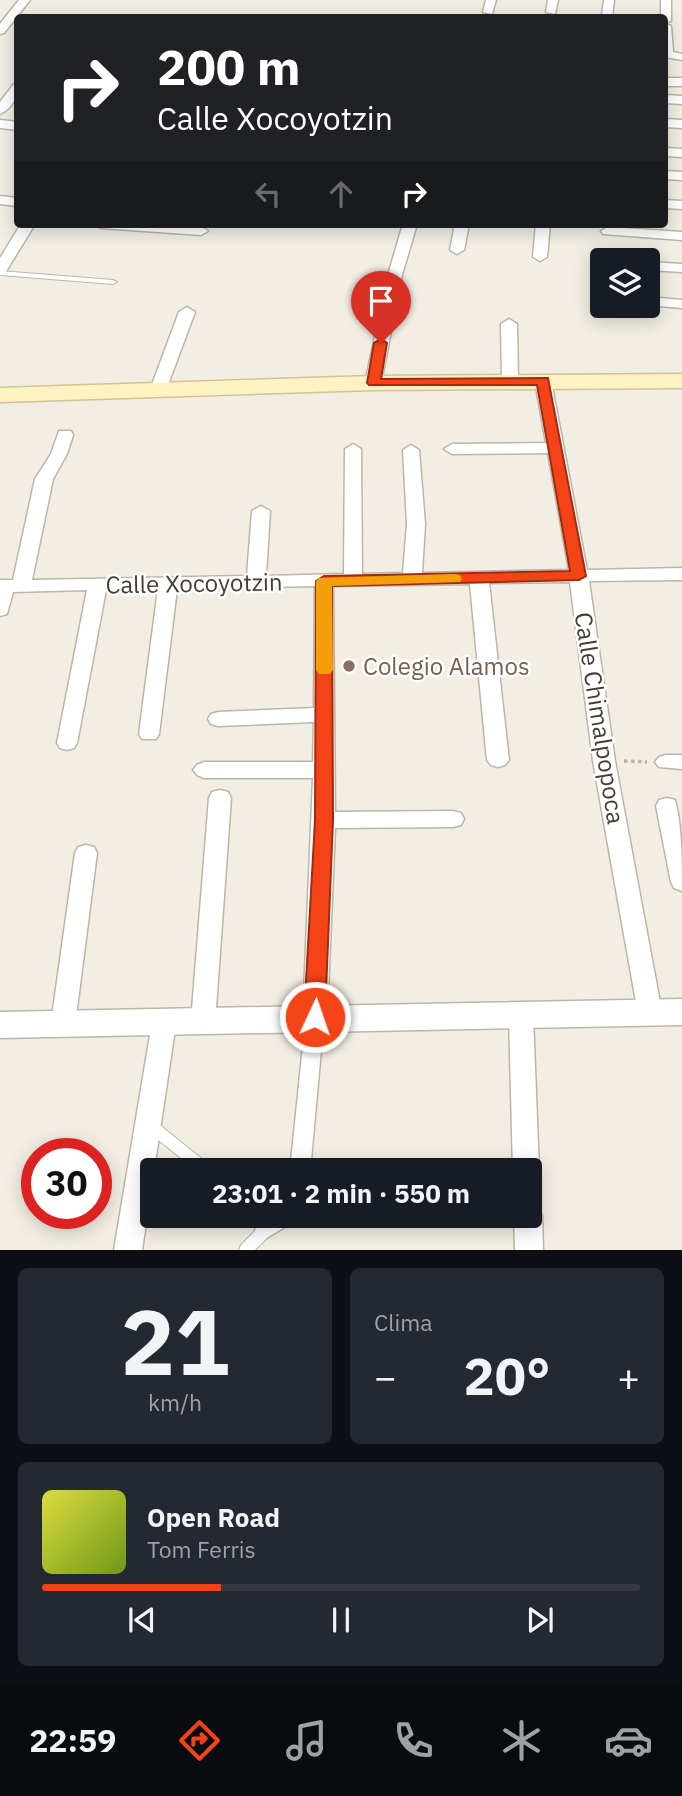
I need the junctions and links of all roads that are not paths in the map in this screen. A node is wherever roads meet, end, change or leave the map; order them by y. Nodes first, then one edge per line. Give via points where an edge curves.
1 (25, 0) edge
2 (35, 0) edge
3 (553, 0) edge
4 (551, 12) dead end
5 (24, 14) edge
6 (0, 31) edge
7 (14, 92) edge
8 (0, 110) edge
9 (26, 228) edge
10 (158, 228) edge
11 (409, 228) edge
12 (461, 228) edge
13 (543, 228) edge
14 (201, 231) dead end
15 (608, 231) dead end
16 (682, 236) edge
17 (457, 250) dead end
18 (540, 257) dead end
19 (660, 267) edge
20 (682, 268) edge
21 (0, 271) edge
22 (113, 282) dead end
23 (660, 302) edge
24 (682, 304) edge
25 (187, 312) dead end
26 (509, 324) dead end
27 (510, 381) junction
28 (543, 381) junction
29 (682, 381) edge
30 (373, 383) junction
31 (158, 390) junction
32 (0, 395) edge
33 (65, 435) dead end
34 (353, 449) dead end
35 (452, 449) dead end
36 (555, 449) junction
37 (411, 450) dead end
38 (261, 511) dead end
39 (579, 576) junction
40 (479, 578) junction
41 (681, 578) edge
42 (353, 580) junction
43 (412, 580) junction
44 (256, 581) junction
45 (324, 581) junction
46 (168, 583) junction
47 (98, 584) junction
48 (9, 586) edge
49 (0, 610) edge
50 (325, 715) junction
51 (218, 719) dead end
52 (149, 734) dead end
53 (67, 743) dead end
54 (498, 761) dead end
55 (204, 770) dead end
56 (323, 770) junction
57 (220, 799) dead end
58 (667, 806) dead end
59 (453, 819) dead end
60 (324, 820) junction
61 (86, 853) dead end
62 (682, 881) edge
63 (682, 1012) edge
64 (650, 1013) junction
65 (521, 1016) junction
66 (315, 1017) junction
67 (203, 1022) junction
68 (164, 1023) junction
69 (63, 1024) junction
70 (0, 1025) edge
71 (148, 1123) junction
72 (191, 1158) edge
73 (301, 1158) edge
74 (526, 1158) edge
75 (261, 1228) edge
76 (528, 1228) edge
77 (128, 1250) edge
78 (246, 1250) edge
79 (529, 1250) edge

1 - 6 street
2 - 5 street
3 - 4 street
7 - 8 street
9 - 21 street
10 - 14 street
11 - 30 street
12 - 17 street
13 - 18 street
15 - 16 street
19 - 20 street
21 - 22 lane
23 - 24 street
25 - 31 street
26 - 27 street
27 - 28 main road
27 - 30 main road
28 - 29 main road
28 - 36 street, Calle Chimalpopoca
30 - 31 main road
31 - 32 main road
33 - 48 street via 44,479
34 - 42 street
35 - 36 street
36 - 39 street, Calle Chimalpopoca
37 - 43 street via 416,524
38 - 44 street
39 - 40 street, Calle Xocoyotzin
39 - 41 street, Calle Xocoyotzin
39 - 64 street, Calle Chimalpopoca via 604,761
40 - 43 street, Calle Xocoyotzin
40 - 54 street
42 - 43 street, Calle Xocoyotzin
42 - 45 street, Calle Xocoyotzin
44 - 45 street, Calle Xocoyotzin
44 - 46 street, Calle Xocoyotzin
45 - 50 street
46 - 47 street, Calle Xocoyotzin
46 - 52 street
47 - 48 street, Calle Xocoyotzin
47 - 53 street
48 - 49 street
50 - 51 street
50 - 56 street
55 - 56 street
56 - 60 street
57 - 67 street
58 - 62 street
59 - 60 street
60 - 66 street
61 - 69 street
63 - 64 street
64 - 65 street
65 - 66 street
65 - 74 street
66 - 67 street
66 - 73 street
67 - 68 street
68 - 69 street
68 - 71 street
69 - 70 street
71 - 72 lane
71 - 77 street
75 - 78 lane
76 - 79 street

